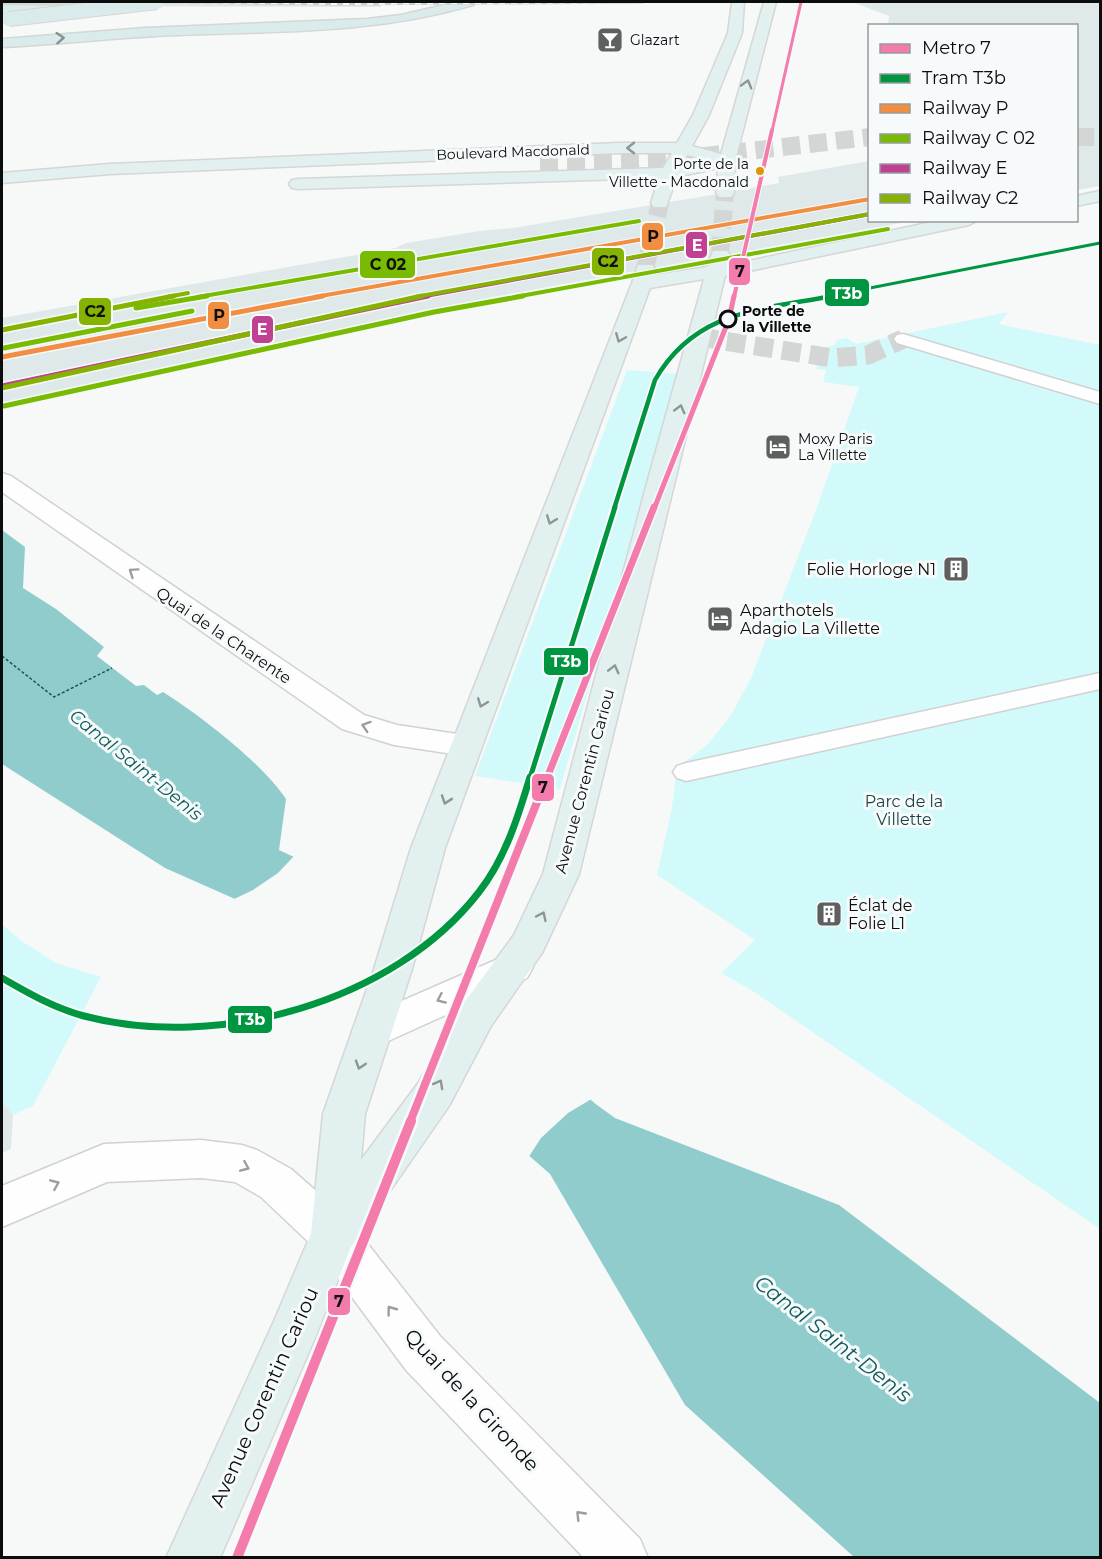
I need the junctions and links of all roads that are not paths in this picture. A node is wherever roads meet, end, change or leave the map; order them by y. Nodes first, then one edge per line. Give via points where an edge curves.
1 (53, 2) edge
2 (157, 2) edge
3 (441, 2) edge
4 (469, 2) edge
5 (738, 2) edge
6 (770, 2) edge
7 (170, 13) dead end
8 (3, 14) edge
9 (204, 15) dead end
10 (228, 16) dead end
11 (190, 30) junction
12 (2, 43) edge
13 (701, 115) junction
14 (738, 117) junction
15 (682, 148) junction
16 (581, 149) junction
17 (727, 161) junction
18 (540, 163) tunnel mouth
19 (669, 173) junction
20 (590, 174) junction
21 (2, 178) edge
22 (2, 184) edge
23 (283, 184) dead end
24 (48, 192) dead end
25 (2, 193) edge
26 (726, 193) tunnel mouth
27 (1101, 196) edge
28 (1078, 201) edge
29 (660, 203) tunnel mouth
30 (958, 222) edge
31 (718, 264) junction
32 (903, 339) tunnel mouth
33 (1101, 398) edge
34 (2, 481) edge
35 (1101, 681) edge
36 (466, 745) junction
37 (686, 772) dead end
38 (514, 967) junction
39 (372, 1031) junction
40 (2, 1207) edge
41 (333, 1235) junction
42 (193, 1557) edge
43 (621, 1557) edge

1 - 8 highway
2 - 8 highway, bridge
3 - 10 highway via 349,18
4 - 11 highway via 425,15 362,24
5 - 13 main road via 735,33
14 -> 6 main road
7 - 8 highway
9 - 11 highway via 209,23
12 -> 11 highway
13 - 14 main road
13 - 15 main road
14 - 17 main road
15 -> 16 main road, Boulevard Macdonald
15 - 17 main road, Boulevard Macdonald
15 - 19 main road
16 - 20 main road
16 - 21 main road, Boulevard Macdonald via 111,169
17 - 19 main road, Boulevard Macdonald
17 - 26 main road
18 - 22 main road, Boulevard Macdonald
19 - 20 main road, Boulevard Macdonald
19 - 29 main road
20 - 23 main road, Boulevard Macdonald
24 - 25 main road
27 - 28 main road
30 - 31 main road
31 -> 36 main road, Avenue Corentin Cariou via 643,276
38 -> 31 main road, Avenue Corentin Cariou via 561,874
32 - 33 street
36 -> 34 street, Quai de la Charente via 394,735 353,722
35 - 37 street
36 -> 39 main road, Avenue Corentin Cariou via 428,848
38 -> 39 street
41 -> 38 main road, Avenue Corentin Cariou via 434,1094 477,1015
39 -> 41 main road, Avenue Corentin Cariou via 344,1114
40 -> 41 street, Quai de la Gironde via 104,1164 201,1159 242,1164 267,1178
41 - 42 main road, Avenue Corentin Cariou
43 -> 41 street, Quai de la Gironde via 423,1353

